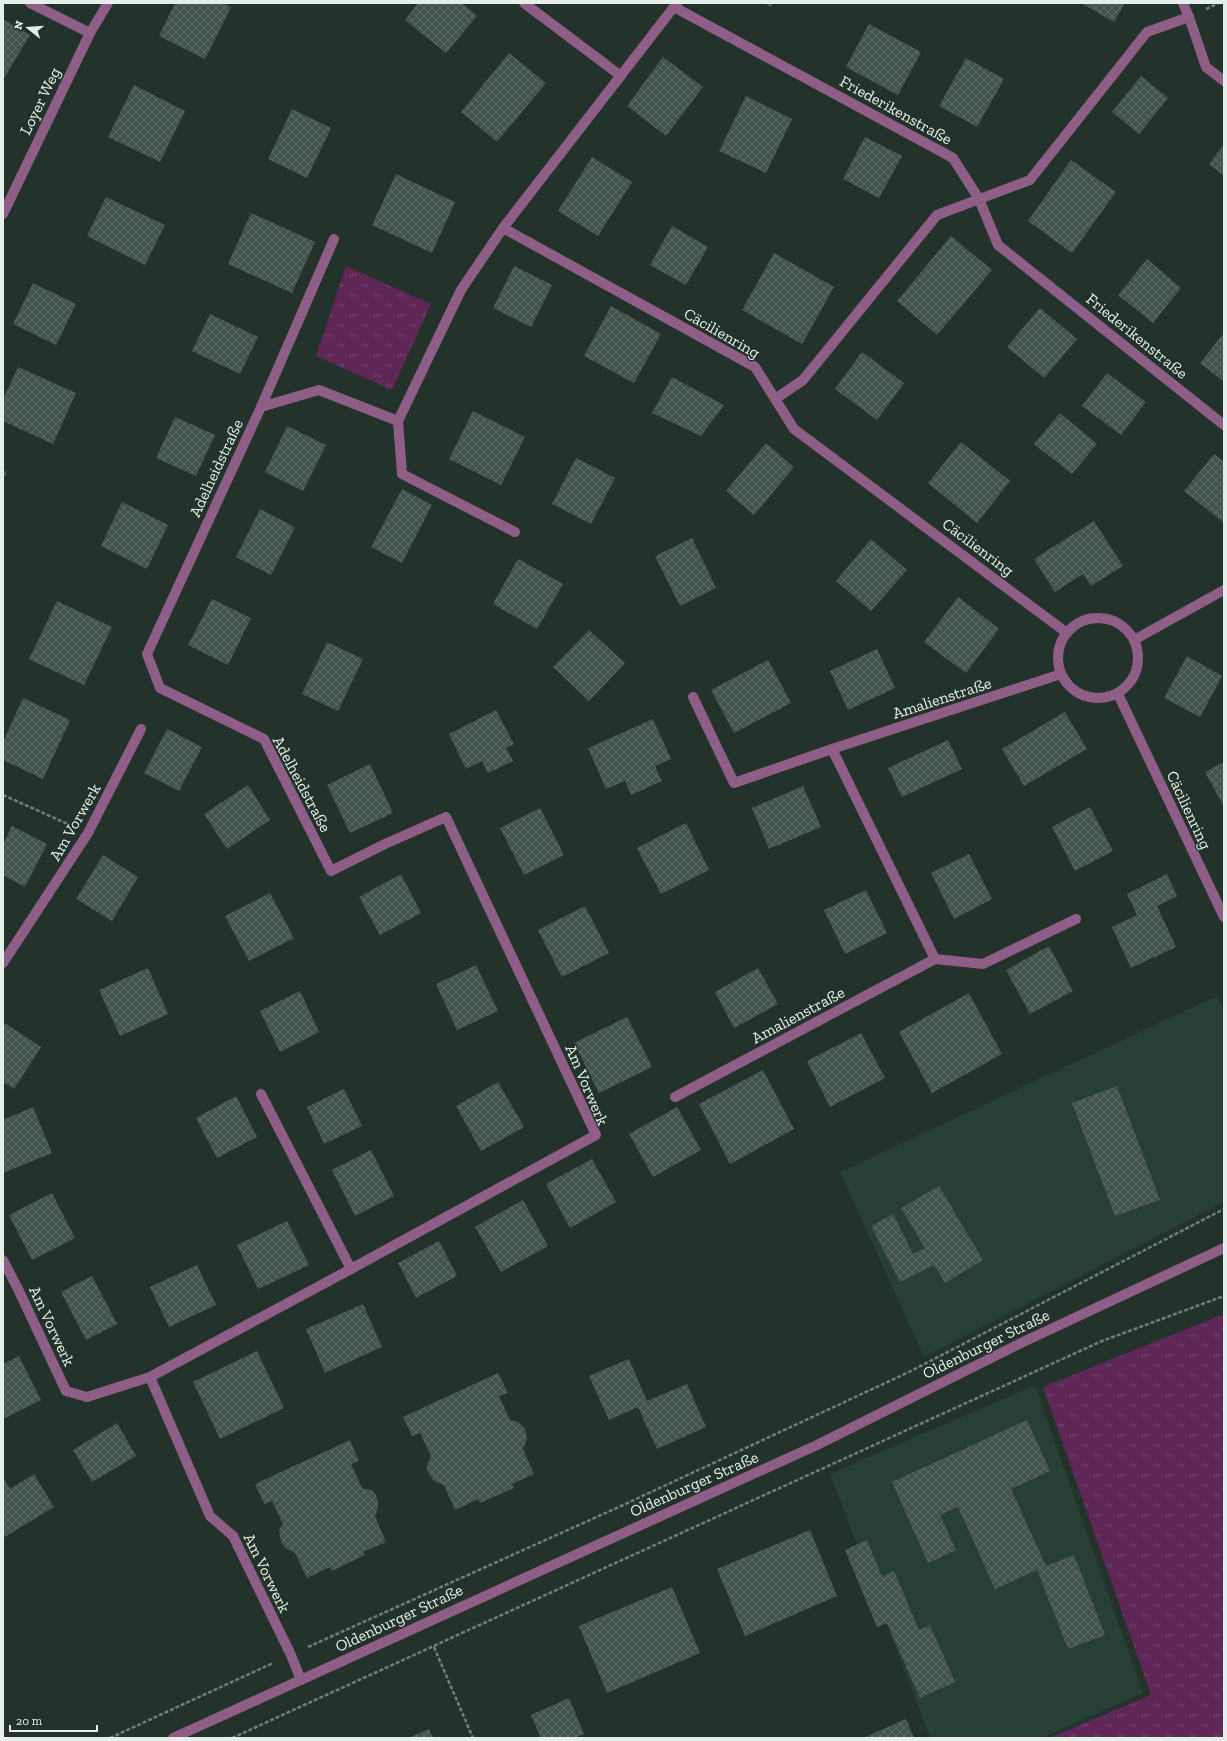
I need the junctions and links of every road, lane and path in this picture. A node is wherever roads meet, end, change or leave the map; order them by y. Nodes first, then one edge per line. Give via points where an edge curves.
1 (30, 3) edge
2 (108, 3) edge
3 (524, 3) edge
4 (1183, 3) edge
5 (676, 5) edge
6 (1189, 17) junction
7 (90, 32) junction
8 (621, 76) junction
9 (1224, 81) edge
10 (979, 199) junction
11 (3, 214) edge
12 (503, 228) junction
13 (334, 239) dead end
14 (775, 399) junction
15 (261, 406) junction
16 (398, 421) junction
17 (1224, 425) edge
18 (516, 532) dead end
19 (1224, 590) edge
20 (1067, 633) junction
21 (1134, 640) junction
22 (1061, 674) junction
23 (1118, 694) junction
24 (693, 697) dead end
25 (141, 729) dead end
26 (832, 749) junction
27 (3, 795) edge
28 (446, 817) joint
29 (88, 833) junction
30 (1224, 917) edge
31 (1076, 919) dead end
32 (935, 959) junction
33 (3, 963) edge
34 (260, 1094) dead end
35 (675, 1097) dead end
36 (1224, 1209) edge
37 (1224, 1248) edge
38 (3, 1260) edge
39 (351, 1269) junction
40 (1224, 1296) edge
41 (150, 1377) junction
42 (434, 1647) junction
43 (291, 1655) junction
44 (300, 1680) junction
45 (110, 1738) edge
46 (173, 1738) edge
47 (232, 1738) edge
48 (472, 1738) edge

1 - 7 street
2 - 7 street, Loyer Weg
3 - 8 street
4 - 6 street
5 - 8 street
5 - 10 street, Friederikenstraße via 953,158
6 - 9 street via 1206,67
6 - 10 street via 1147,32 1030,180
7 - 11 street, Loyer Weg
8 - 12 street
10 - 14 street via 937,215 803,380
10 - 17 street, Friederikenstraße via 998,245
12 - 14 street, Cäcilienring via 755,367
12 - 16 street via 461,290
13 - 15 street, Adelheidstraße
14 - 20 street, Cäcilienring via 794,429
15 - 16 street, Adelheidstraße via 319,390
15 - 28 street, Adelheidstraße via 147,654 160,688 264,739 331,871
16 - 18 street via 402,474
19 - 21 street
20 - 21 street via 1077,624 1089,619 1103,618 1126,629
20 - 22 street via 1058,653
21 - 23 street via 1138,655 1136,670 1129,684
22 - 23 street via 1075,692 1085,696 1096,699
22 - 26 street, Amalienstraße
23 - 30 street, Cäcilienring
24 - 26 street, Amalienstraße via 734,783
25 - 29 street, Am Vorwerk
26 - 32 street
27 - 29 path
28 - 39 street, Am Vorwerk via 596,1135
29 - 33 street, Am Vorwerk
31 - 32 street via 983,964
32 - 35 street, Amalienstraße
34 - 39 street
36 - 43 path via 909,1372
37 - 44 street, Oldenburger Straße via 958,1373 817,1445
38 - 41 street, Am Vorwerk via 66,1391 87,1398
39 - 41 street, Am Vorwerk
40 - 42 path via 1102,1341
41 - 43 street, Am Vorwerk via 210,1516 233,1536
42 - 47 path
42 - 48 path
43 - 44 street, Am Vorwerk
43 - 45 path
44 - 46 street, Oldenburger Straße

